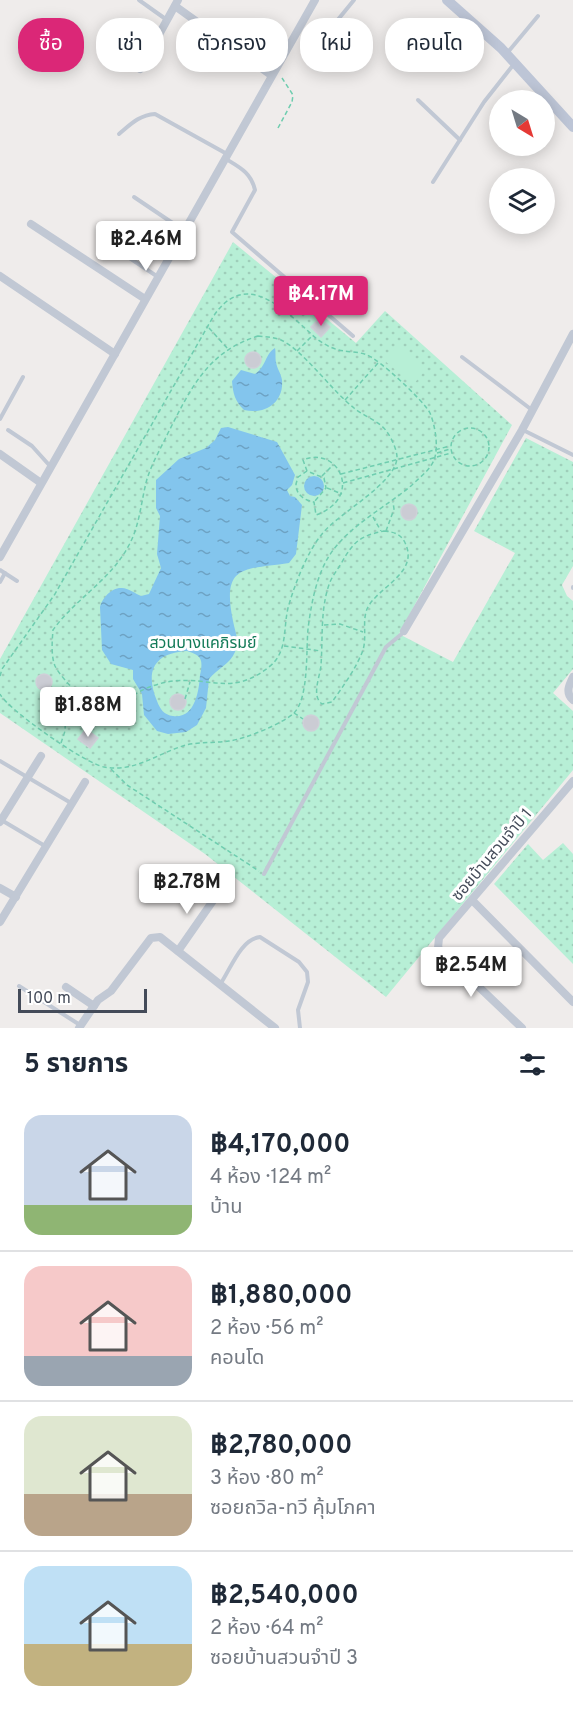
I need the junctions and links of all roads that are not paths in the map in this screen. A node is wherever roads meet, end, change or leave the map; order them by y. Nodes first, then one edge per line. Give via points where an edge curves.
1 (139, 0) edge
2 (315, 0) edge
3 (354, 0) edge
4 (447, 0) edge
5 (176, 3) edge
6 (538, 16) dead end
7 (197, 18) edge
8 (339, 18) edge
9 (167, 20) junction
10 (164, 25) edge
11 (288, 46) edge
12 (506, 54) junction
13 (515, 64) junction
14 (273, 72) edge
15 (418, 100) dead end
16 (573, 127) edge
17 (119, 134) dead end
18 (460, 140) junction
19 (226, 157) junction
20 (433, 182) dead end
21 (134, 197) dead end
22 (31, 224) dead end
23 (184, 231) junction
24 (119, 251) dead end
25 (0, 276) edge
26 (158, 277) junction
27 (145, 299) junction
28 (573, 334) edge
29 (353, 336) dead end
30 (115, 354) junction
31 (462, 357) dead end
32 (23, 377) dead end
33 (532, 410) junction
34 (0, 419) edge
35 (8, 430) dead end
36 (522, 430) junction
37 (0, 454) edge
38 (573, 455) edge
39 (51, 466) junction
40 (41, 483) junction
41 (0, 557) edge
42 (0, 570) edge
43 (5, 573) junction
44 (17, 581) dead end
45 (0, 582) edge
46 (405, 631) joint
47 (573, 677) edge
48 (573, 700) edge
49 (41, 756) dead end
50 (0, 760) edge
51 (28, 777) junction
52 (573, 781) edge
53 (85, 782) dead end
54 (72, 804) junction
55 (1, 820) edge
56 (46, 847) junction
57 (264, 874) road end
58 (0, 888) edge
59 (217, 895) dead end
60 (16, 897) junction
61 (472, 900) junction
62 (0, 922) edge
63 (178, 951) junction
64 (221, 984) junction
65 (19, 986) dead end
66 (66, 987) dead end
67 (573, 1002) edge
68 (94, 1006) junction
69 (300, 1026) edge
70 (80, 1027) edge
71 (275, 1028) edge
72 (305, 1028) edge
73 (522, 1028) edge

1 - 9 lane
2 - 11 street
3 - 8 lane
4 - 12 main road
5 - 7 street
5 - 9 street
6 - 12 lane
9 - 10 street
12 - 13 main road
13 - 16 main road
13 - 18 lane
14 - 19 street
15 - 18 lane
17 - 19 lane via 138,118 155,114
18 - 20 lane
19 - 23 street
19 - 29 lane via 247,172 255,190 232,232
21 - 23 lane
22 - 27 street
23 - 26 street
24 - 26 lane
25 - 30 street
26 - 27 street
27 - 30 street
28 - 33 street
30 - 39 street
31 - 33 lane
32 - 34 lane
33 - 36 street
35 - 39 lane via 32,446
36 - 38 lane
36 - 46 street
37 - 40 street
39 - 40 street
40 - 41 street
42 - 43 lane
43 - 44 lane
43 - 45 lane
46 - 57 lane via 386,647
47 - 48 street via 568,687
49 - 51 street
50 - 51 lane
51 - 54 lane
51 - 55 street
52 - 61 street, ซอยบ้านสวนจำปี 1
53 - 54 street
54 - 56 street
55 - 56 lane
56 - 60 street
58 - 60 street
59 - 63 street
60 - 62 street
61 - 67 street
61 - 73 street, ซอยบ้านสวนจำปี 1 via 439,938 438,948
63 - 64 street
63 - 68 street via 160,937 151,938 111,991
64 - 69 lane via 246,943 261,937 300,962 307,972 308,982 297,1017
64 - 71 street
65 - 70 lane
66 - 68 street
68 - 70 street
69 - 72 lane

